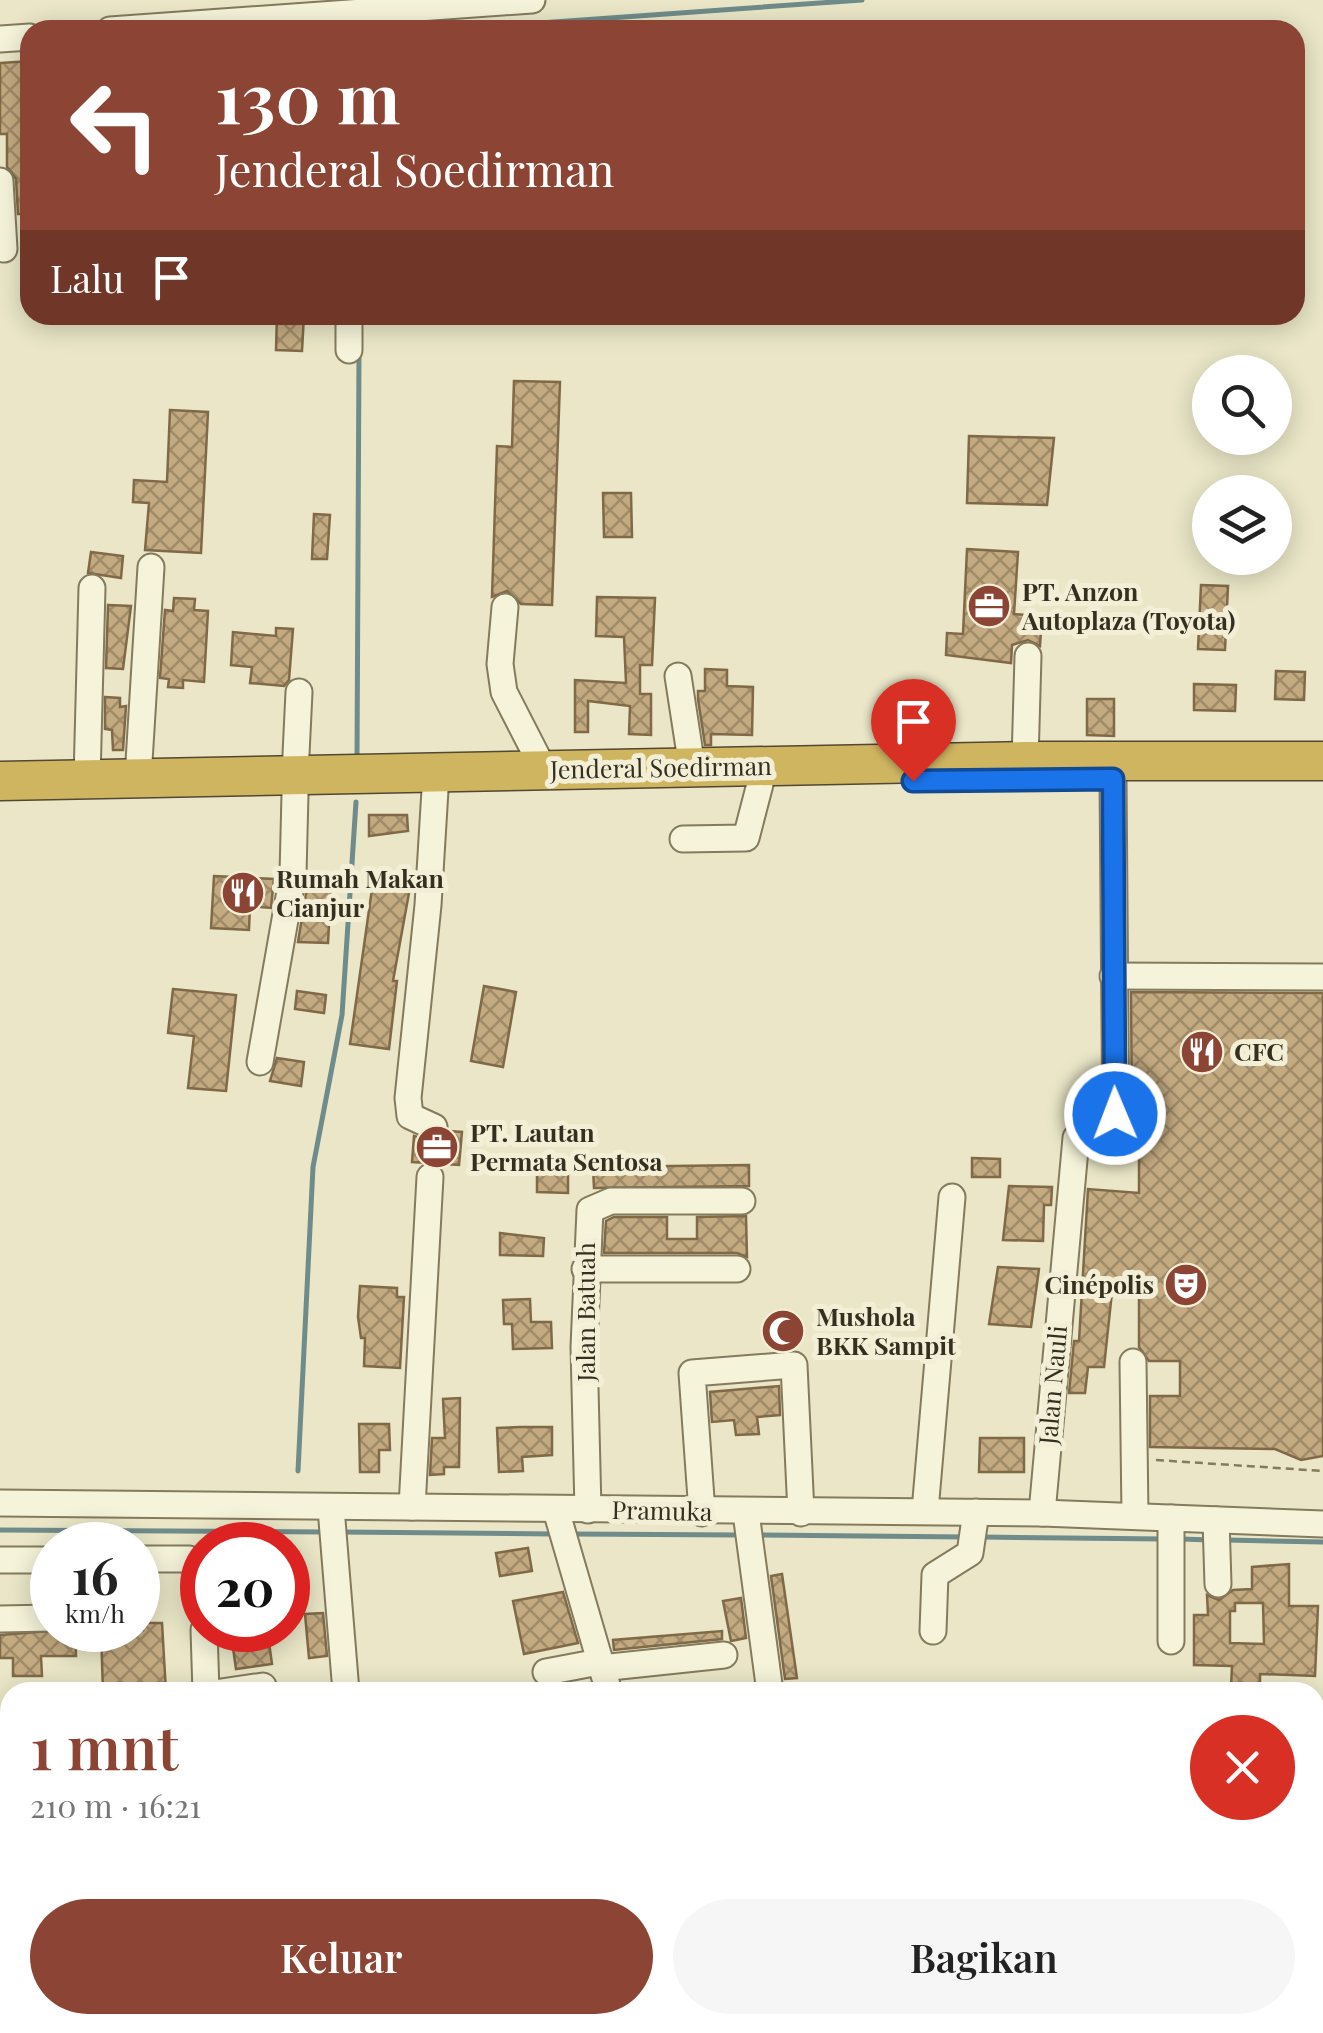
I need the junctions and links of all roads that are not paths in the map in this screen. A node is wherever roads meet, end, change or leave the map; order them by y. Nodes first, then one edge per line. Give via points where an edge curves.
1 (532, 0) edge
2 (343, 13) edge
3 (179, 20) edge
4 (0, 181) edge
5 (4, 249) dead end
6 (349, 325) edge
7 (349, 350) dead end
8 (151, 567) dead end
9 (92, 588) dead end
10 (505, 607) dead end
11 (1028, 656) dead end
12 (678, 676) dead end
13 (299, 692) dead end
14 (1025, 761) junction
15 (1323, 761) edge
16 (692, 767) junction
17 (544, 770) junction
18 (138, 778) junction
19 (609, 778) junction
20 (86, 779) junction
21 (1113, 779) junction
22 (1323, 780) edge
23 (0, 781) edge
24 (295, 784) junction
25 (760, 784) junction
26 (435, 790) junction
27 (0, 799) edge
28 (683, 839) dead end
29 (1112, 976) junction
30 (1323, 977) edge
31 (260, 1062) dead end
32 (434, 1127) dead end
33 (1076, 1138) dead end
34 (1116, 1148) dead end
35 (430, 1176) dead end
36 (952, 1197) dead end
37 (742, 1201) dead end
38 (736, 1268) dead end
39 (585, 1270) junction
40 (1133, 1362) dead end
41 (0, 1503) edge
42 (412, 1508) junction
43 (588, 1510) junction
44 (925, 1511) junction
45 (976, 1512) junction
46 (702, 1513) junction
47 (802, 1513) junction
48 (1042, 1513) junction
49 (1135, 1516) junction
50 (1172, 1518) junction
51 (1216, 1520) junction
52 (1323, 1524) edge
53 (559, 1525) junction
54 (332, 1528) junction
55 (748, 1530) junction
56 (0, 1560) edge
57 (30, 1560) edge
58 (1218, 1584) dead end
59 (30, 1618) edge
60 (0, 1619) edge
61 (933, 1631) dead end
62 (1171, 1641) dead end
63 (205, 1652) edge
64 (724, 1655) dead end
65 (546, 1672) dead end
66 (602, 1681) edge
67 (206, 1682) edge
68 (345, 1682) edge
69 (769, 1682) edge

1 - 2 street
2 - 3 street
4 - 5 street
6 - 7 street
8 - 18 street
9 - 20 street
10 - 17 street via 504,692
11 - 14 street
12 - 16 street
13 - 24 street
14 - 15 highway, Jenderal Soedirman
14 - 16 highway, Jenderal Soedirman
16 - 19 highway, Jenderal Soedirman
17 - 19 highway, Jenderal Soedirman
17 - 24 highway, Jenderal Soedirman
18 - 20 highway, Jenderal Soedirman
18 - 24 highway, Jenderal Soedirman
19 - 25 highway, Jenderal Soedirman
19 - 26 highway, Jenderal Soedirman
20 - 23 highway, Jenderal Soedirman
21 - 22 highway, Jenderal Soedirman
21 - 25 highway, Jenderal Soedirman
21 - 29 street
24 - 26 highway, Jenderal Soedirman
24 - 27 highway, Jenderal Soedirman
24 - 31 street via 292,874
25 - 28 street via 746,838
26 - 32 street via 408,1098 410,1116
29 - 30 street
29 - 34 street
33 - 48 street, Jalan Nauli
35 - 42 street
36 - 44 street
37 - 39 street, Jalan Batuah via 599,1203 587,1218
38 - 39 street
39 - 43 street, Jalan Batuah
40 - 49 street
41 - 54 street, Pramuka
42 - 53 street, Pramuka
42 - 54 street, Pramuka
43 - 46 street, Pramuka
43 - 53 street, Pramuka
44 - 45 street, Pramuka
44 - 47 street, Pramuka
45 - 48 street, Pramuka
45 - 61 street via 970,1553 936,1575
46 - 47 street via 692,1373 794,1366
46 - 55 street, Pramuka
47 - 55 street, Pramuka
48 - 49 street, Pramuka
49 - 50 street, Pramuka
50 - 51 street, Pramuka
50 - 62 street
51 - 52 street, Pramuka
51 - 58 street
53 - 66 street
54 - 68 street
55 - 69 street
56 - 57 street
59 - 60 street
63 - 67 street
64 - 66 street
65 - 66 street

